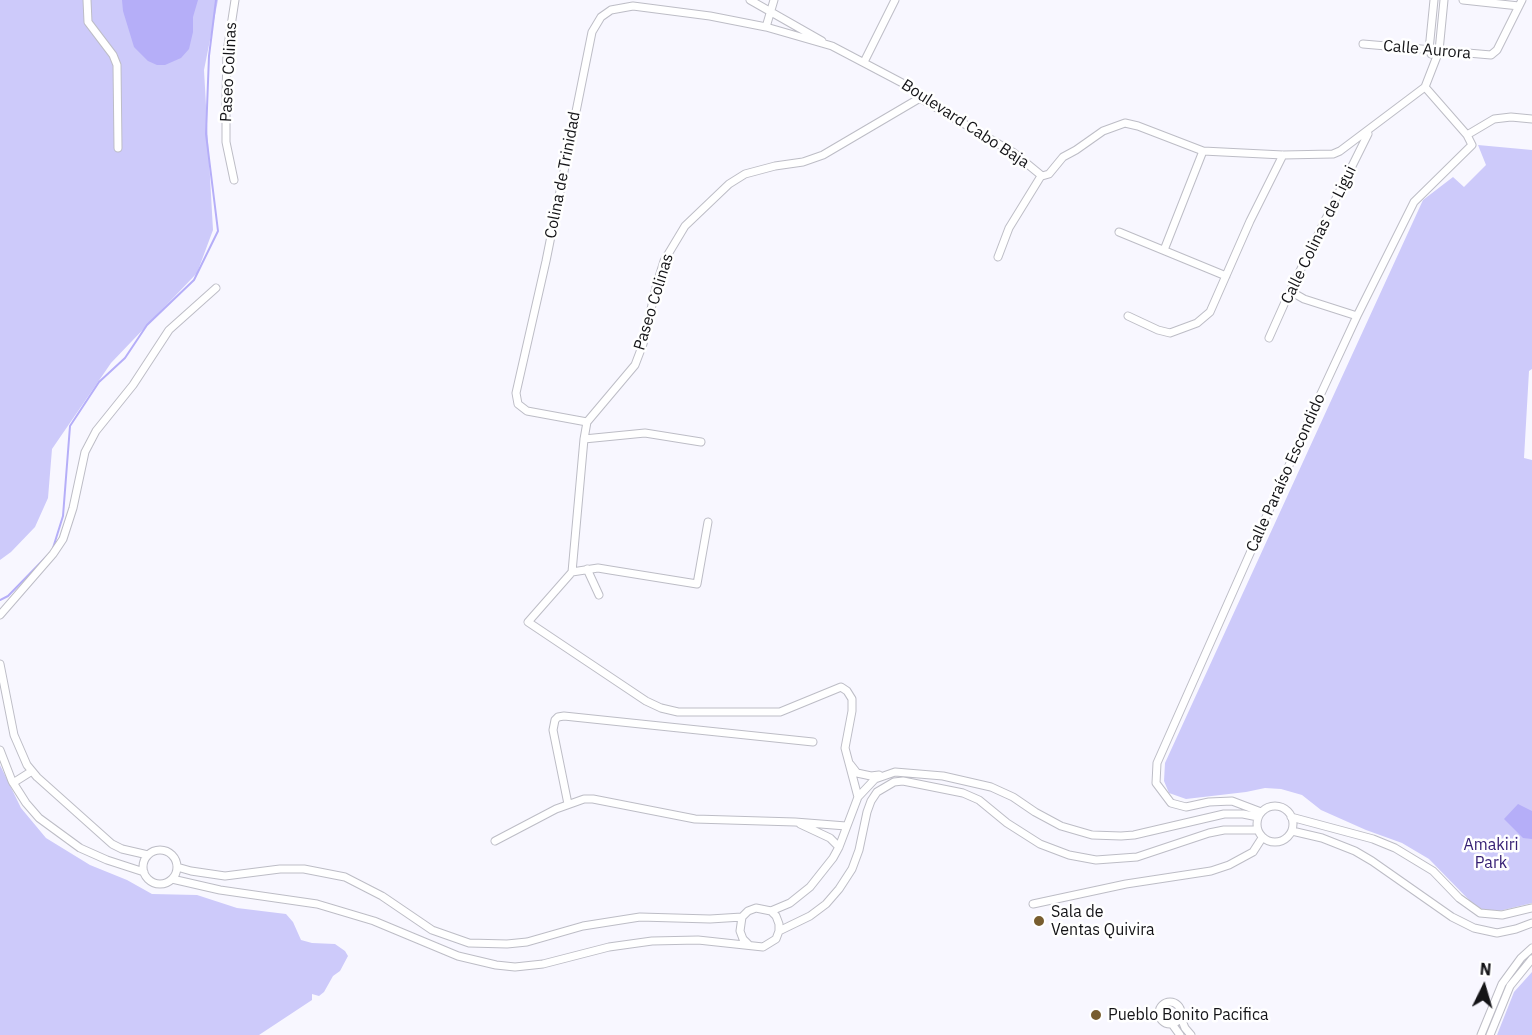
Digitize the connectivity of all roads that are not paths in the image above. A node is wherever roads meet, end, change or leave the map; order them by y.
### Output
1 (87, 0) edge
2 (235, 0) edge
3 (750, 0) edge
4 (774, 0) edge
5 (895, 0) edge
6 (1434, 0) edge
7 (1444, 0) edge
8 (1463, 0) edge
9 (1520, 3) edge
10 (669, 10) joint
11 (770, 11) junction
12 (766, 27) junction
13 (1363, 44) dead end
14 (832, 46) junction
15 (1429, 50) junction
16 (1439, 51) junction
17 (864, 62) junction
18 (1434, 62) junction
19 (1425, 87) junction
20 (920, 98) junction
21 (1532, 119) edge
22 (1369, 131) junction
23 (1467, 135) junction
24 (118, 148) dead end
25 (1203, 152) junction
26 (1283, 155) junction
27 (1041, 176) junction
28 (234, 180) dead end
29 (1119, 232) dead end
30 (1164, 250) junction
31 (998, 257) dead end
32 (1226, 276) junction
33 (216, 288) dead end
34 (1290, 291) junction
35 (1128, 316) dead end
36 (1357, 316) junction
37 (1269, 338) dead end
38 (587, 422) junction
39 (584, 439) junction
40 (701, 442) dead end
41 (708, 522) dead end
42 (587, 569) junction
43 (572, 572) junction
44 (599, 595) dead end
45 (0, 615) edge
46 (0, 664) edge
47 (813, 742) dead end
48 (0, 750) edge
49 (847, 759) junction
50 (32, 771) junction
51 (886, 774) junction
52 (13, 783) junction
53 (858, 796) junction
54 (568, 804) junction
55 (1259, 814) junction
56 (1291, 817) junction
57 (795, 822) junction
58 (846, 826) junction
59 (1257, 830) junction
60 (1292, 831) junction
61 (1262, 838) junction
62 (495, 841) dead end
63 (839, 847) junction
64 (148, 855) junction
65 (177, 867) junction
66 (144, 872) junction
67 (172, 879) junction
68 (1033, 904) dead end
69 (1532, 908) edge
70 (771, 911) junction
71 (742, 917) junction
72 (1532, 922) edge
73 (779, 932) junction
74 (748, 944) junction
75 (1532, 948) edge
76 (1532, 958) edge
77 (1181, 1018) junction
78 (1172, 1024) junction
79 (1180, 1035) edge
80 (1191, 1035) edge
81 (1481, 1035) edge
82 (1490, 1035) edge

1 - 24 street
2 - 28 street, Paseo Colinas
3 - 11 street, Boulevard Cabo Baja
4 - 11 street
5 - 17 street
6 - 15 street
7 - 16 street
8 - 9 street
9 - 16 street, Calle Aurora
10 - 12 street, Boulevard Cabo Baja
10 - 38 street, Colina de Trinidad
11 - 12 street
11 - 14 street, Boulevard Cabo Baja
12 - 14 street, Boulevard Cabo Baja
13 - 15 street, Calle Aurora
14 - 17 street, Boulevard Cabo Baja
15 - 16 street, Calle Aurora
15 - 18 street
16 - 18 street
17 - 20 street, Boulevard Cabo Baja
18 - 19 street
19 - 22 street, Boulevard Cabo Baja
19 - 23 street
20 - 27 street, Boulevard Cabo Baja
20 - 38 street, Paseo Colinas
21 - 23 street
22 - 26 street, Boulevard Cabo Baja
22 - 34 street, Calle Colinas de Ligui
23 - 36 street, Calle Paraíso Escondido
25 - 26 street, Boulevard Cabo Baja
25 - 27 street, Boulevard Cabo Baja
25 - 30 street
26 - 32 street
27 - 31 street
29 - 30 street
30 - 32 street
32 - 35 street
33 - 45 street
34 - 36 street
34 - 37 street, Calle Colinas de Ligui
36 - 55 street, Calle Paraíso Escondido
38 - 39 street
39 - 40 street
39 - 43 street
41 - 42 street
42 - 43 street
42 - 44 street
43 - 49 street
46 - 50 street
47 - 54 street
48 - 52 street
49 - 51 street
49 - 53 street
50 - 52 street
50 - 64 street
51 - 53 street
51 - 55 street
52 - 66 street
53 - 58 street
54 - 57 street
54 - 62 street
55 - 56 street
55 - 59 street
56 - 60 street
56 - 69 street
57 - 58 street
57 - 63 street
58 - 63 street
59 - 61 street
59 - 73 street
60 - 61 street
60 - 72 street
61 - 68 street
63 - 70 street
64 - 65 street
64 - 66 street
65 - 67 street
65 - 71 street
66 - 67 street
67 - 74 street
70 - 71 street
70 - 73 street
71 - 74 street
73 - 74 street
75 - 81 street
76 - 82 street
77 - 78 street
77 - 78 street
77 - 80 street
78 - 79 street

